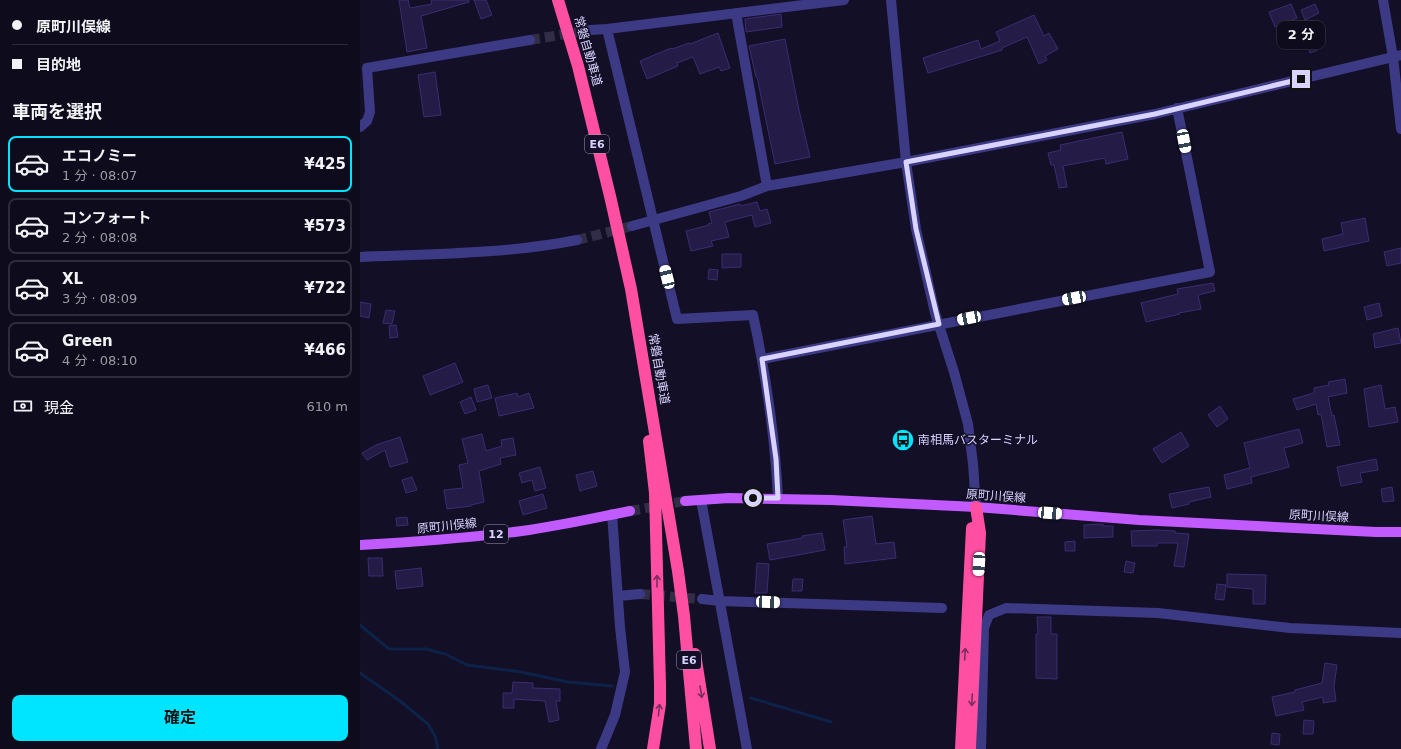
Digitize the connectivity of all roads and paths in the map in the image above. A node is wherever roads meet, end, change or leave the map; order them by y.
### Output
1 (558, 0) edge
2 (844, 0) edge
3 (891, 0) edge
4 (1383, 0) edge
5 (736, 13) junction
6 (607, 29) junction
7 (590, 30) tunnel mouth
8 (530, 40) tunnel mouth
9 (1397, 56) edge
10 (1177, 108) junction
11 (360, 127) edge
12 (1401, 129) edge
13 (906, 162) junction
14 (768, 186) junction
15 (653, 220) junction
16 (632, 226) tunnel mouth
17 (577, 240) tunnel mouth
18 (360, 256) edge
19 (631, 289) junction
20 (939, 324) junction
21 (762, 359) junction
22 (778, 498) junction
23 (701, 500) junction
24 (685, 501) tunnel mouth
25 (976, 507) junction
26 (630, 511) tunnel mouth
27 (612, 514) junction
28 (1401, 532) edge
29 (360, 545) edge
30 (678, 571) junction
31 (640, 594) tunnel mouth
32 (618, 596) junction
33 (702, 599) tunnel mouth
34 (720, 601) junction
35 (942, 608) dead end
36 (1401, 633) edge
37 (601, 749) edge
38 (654, 749) edge
39 (696, 749) edge
40 (710, 749) edge
41 (747, 749) edge
42 (961, 749) edge
43 (970, 749) edge
44 (981, 749) edge

1 - 19 highway, 常磐自動車道 / E6
2 - 5 street
3 - 13 street
4 - 9 street
5 - 6 street
5 - 14 street
6 - 7 street
6 - 15 street
8 - 11 street
9 - 10 street
9 - 12 street
10 - 13 street
10 - 20 street
13 - 14 street
13 - 20 street
14 - 15 street
15 - 16 street
15 - 21 street
17 - 18 street
19 - 30 highway, 常磐自動車道 / E6
38 -> 19 highway
20 - 21 street
20 - 25 street
21 - 22 street
22 - 23 main road, 原町川俣線
22 - 25 main road, 原町川俣線
23 - 24 main road, 原町川俣線
23 - 34 street
25 - 28 main road, 原町川俣線
42 -> 25 highway
25 -> 43 highway
26 - 27 main road, 原町川俣線 / 12
27 - 29 main road, 原町川俣線 / 12
27 - 32 street
30 - 39 highway, 常磐自動車道 / E6
30 -> 40 highway
31 - 32 street
32 - 37 street
33 - 34 street
34 - 35 street
34 - 41 street
36 - 44 street

